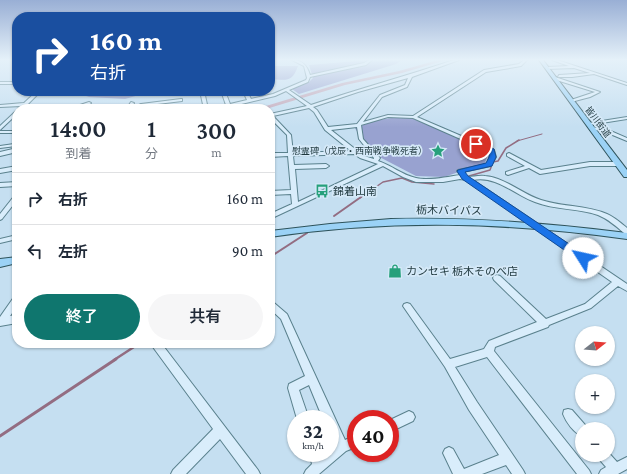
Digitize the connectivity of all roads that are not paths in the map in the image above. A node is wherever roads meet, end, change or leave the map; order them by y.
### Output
1 (305, 82) edge
2 (388, 82) edge
3 (408, 82) edge
4 (467, 82) edge
5 (557, 82) edge
6 (568, 82) edge
7 (0, 83) edge
8 (12, 83) edge
9 (287, 91) junction
10 (275, 95) edge
11 (33, 96) edge
12 (248, 96) edge
13 (272, 96) edge
14 (269, 97) junction
15 (250, 101) junction
16 (572, 101) junction
17 (89, 103) dead end
18 (25, 104) edge
19 (86, 104) edge
20 (147, 104) edge
21 (182, 104) edge
22 (237, 104) edge
23 (242, 104) edge
24 (0, 106) edge
25 (308, 106) junction
26 (12, 107) edge
27 (275, 114) edge
28 (12, 117) edge
29 (414, 117) junction
30 (626, 119) edge
31 (275, 120) edge
32 (359, 125) junction
33 (591, 126) junction
34 (327, 129) junction
35 (0, 130) edge
36 (12, 131) edge
37 (627, 140) edge
38 (12, 145) edge
39 (0, 147) edge
40 (12, 151) edge
41 (354, 152) junction
42 (0, 154) edge
43 (291, 154) junction
44 (509, 155) dead end
45 (275, 156) edge
46 (375, 162) junction
47 (383, 164) junction
48 (619, 164) junction
49 (326, 166) dead end
50 (530, 166) junction
51 (292, 167) junction
52 (12, 169) edge
53 (0, 171) edge
54 (508, 173) dead end
55 (627, 175) edge
56 (466, 178) junction
57 (12, 184) edge
58 (0, 185) edge
59 (294, 192) junction
60 (275, 193) edge
61 (12, 202) edge
62 (295, 205) junction
63 (275, 215) edge
64 (0, 218) edge
65 (534, 224) junction
66 (275, 228) edge
67 (627, 232) edge
68 (275, 233) edge
69 (12, 238) edge
70 (0, 240) edge
71 (12, 261) edge
72 (0, 263) edge
73 (12, 267) edge
74 (0, 268) edge
75 (497, 278) dead end
76 (618, 282) junction
77 (627, 288) edge
78 (12, 306) edge
79 (408, 306) dead end
80 (275, 309) edge
81 (12, 320) edge
82 (1, 322) edge
83 (545, 324) junction
84 (159, 348) edge
85 (489, 352) junction
86 (448, 364) junction
87 (311, 378) junction
88 (300, 410) edge
89 (325, 410) edge
90 (568, 414) dead end
91 (410, 417) dead end
92 (399, 422) edge
93 (575, 422) edge
94 (221, 430) junction
95 (339, 440) edge
96 (347, 445) edge
97 (342, 447) junction
98 (449, 453) dead end
99 (507, 458) junction
100 (606, 462) edge
101 (627, 463) edge
102 (315, 470) edge
103 (610, 472) edge
104 (177, 474) edge
105 (254, 474) edge
106 (460, 474) edge
107 (467, 474) edge
108 (519, 474) edge
109 (585, 474) edge

1 - 9 street
2 - 25 street
3 - 32 street
4 - 29 street
5 - 16 main road, 皆川街道
6 - 16 street
7 - 8 street
9 - 10 street
9 - 25 street
11 - 18 street
12 - 15 street
13 - 14 street
14 - 15 street
14 - 23 street
15 - 22 street
16 - 33 main road, 皆川街道
17 - 19 street
20 - 21 street
24 - 26 street
25 - 27 street
25 - 34 street
28 - 35 street
29 - 32 street
29 - 56 street
30 - 33 street
31 - 43 street
32 - 34 street
32 - 46 street
33 - 37 street
33 - 48 main road, 皆川街道
34 - 41 street
35 - 36 street
38 - 39 street
40 - 42 street
41 - 43 street
41 - 46 street
43 - 45 street
43 - 51 street
44 - 50 street
46 - 47 street
47 - 56 street
47 - 62 street
48 - 50 street
48 - 55 main road, 皆川街道
49 - 51 street
50 - 54 street
51 - 59 street
52 - 53 street
56 - 65 street
56 - 67 street
57 - 58 street
59 - 60 street
59 - 62 street
61 - 64 street
62 - 63 street
65 - 66 main road, 栃木バイパス
65 - 67 main road, 栃木バイパス
65 - 68 main road, 栃木バイパス
65 - 76 street
69 - 70 street
71 - 72 main road
73 - 74 main road
75 - 83 street
76 - 77 street
76 - 83 street
78 - 82 street
79 - 86 street
80 - 87 street
81 - 82 street
83 - 85 street
84 - 94 street
85 - 86 street
85 - 109 street
86 - 99 street
87 - 88 street
87 - 89 street
90 - 93 street
91 - 92 street
94 - 104 street
94 - 105 street
95 - 97 street
96 - 97 street
97 - 102 street
98 - 106 street
99 - 107 street
99 - 108 street
100 - 103 street
101 - 103 street

